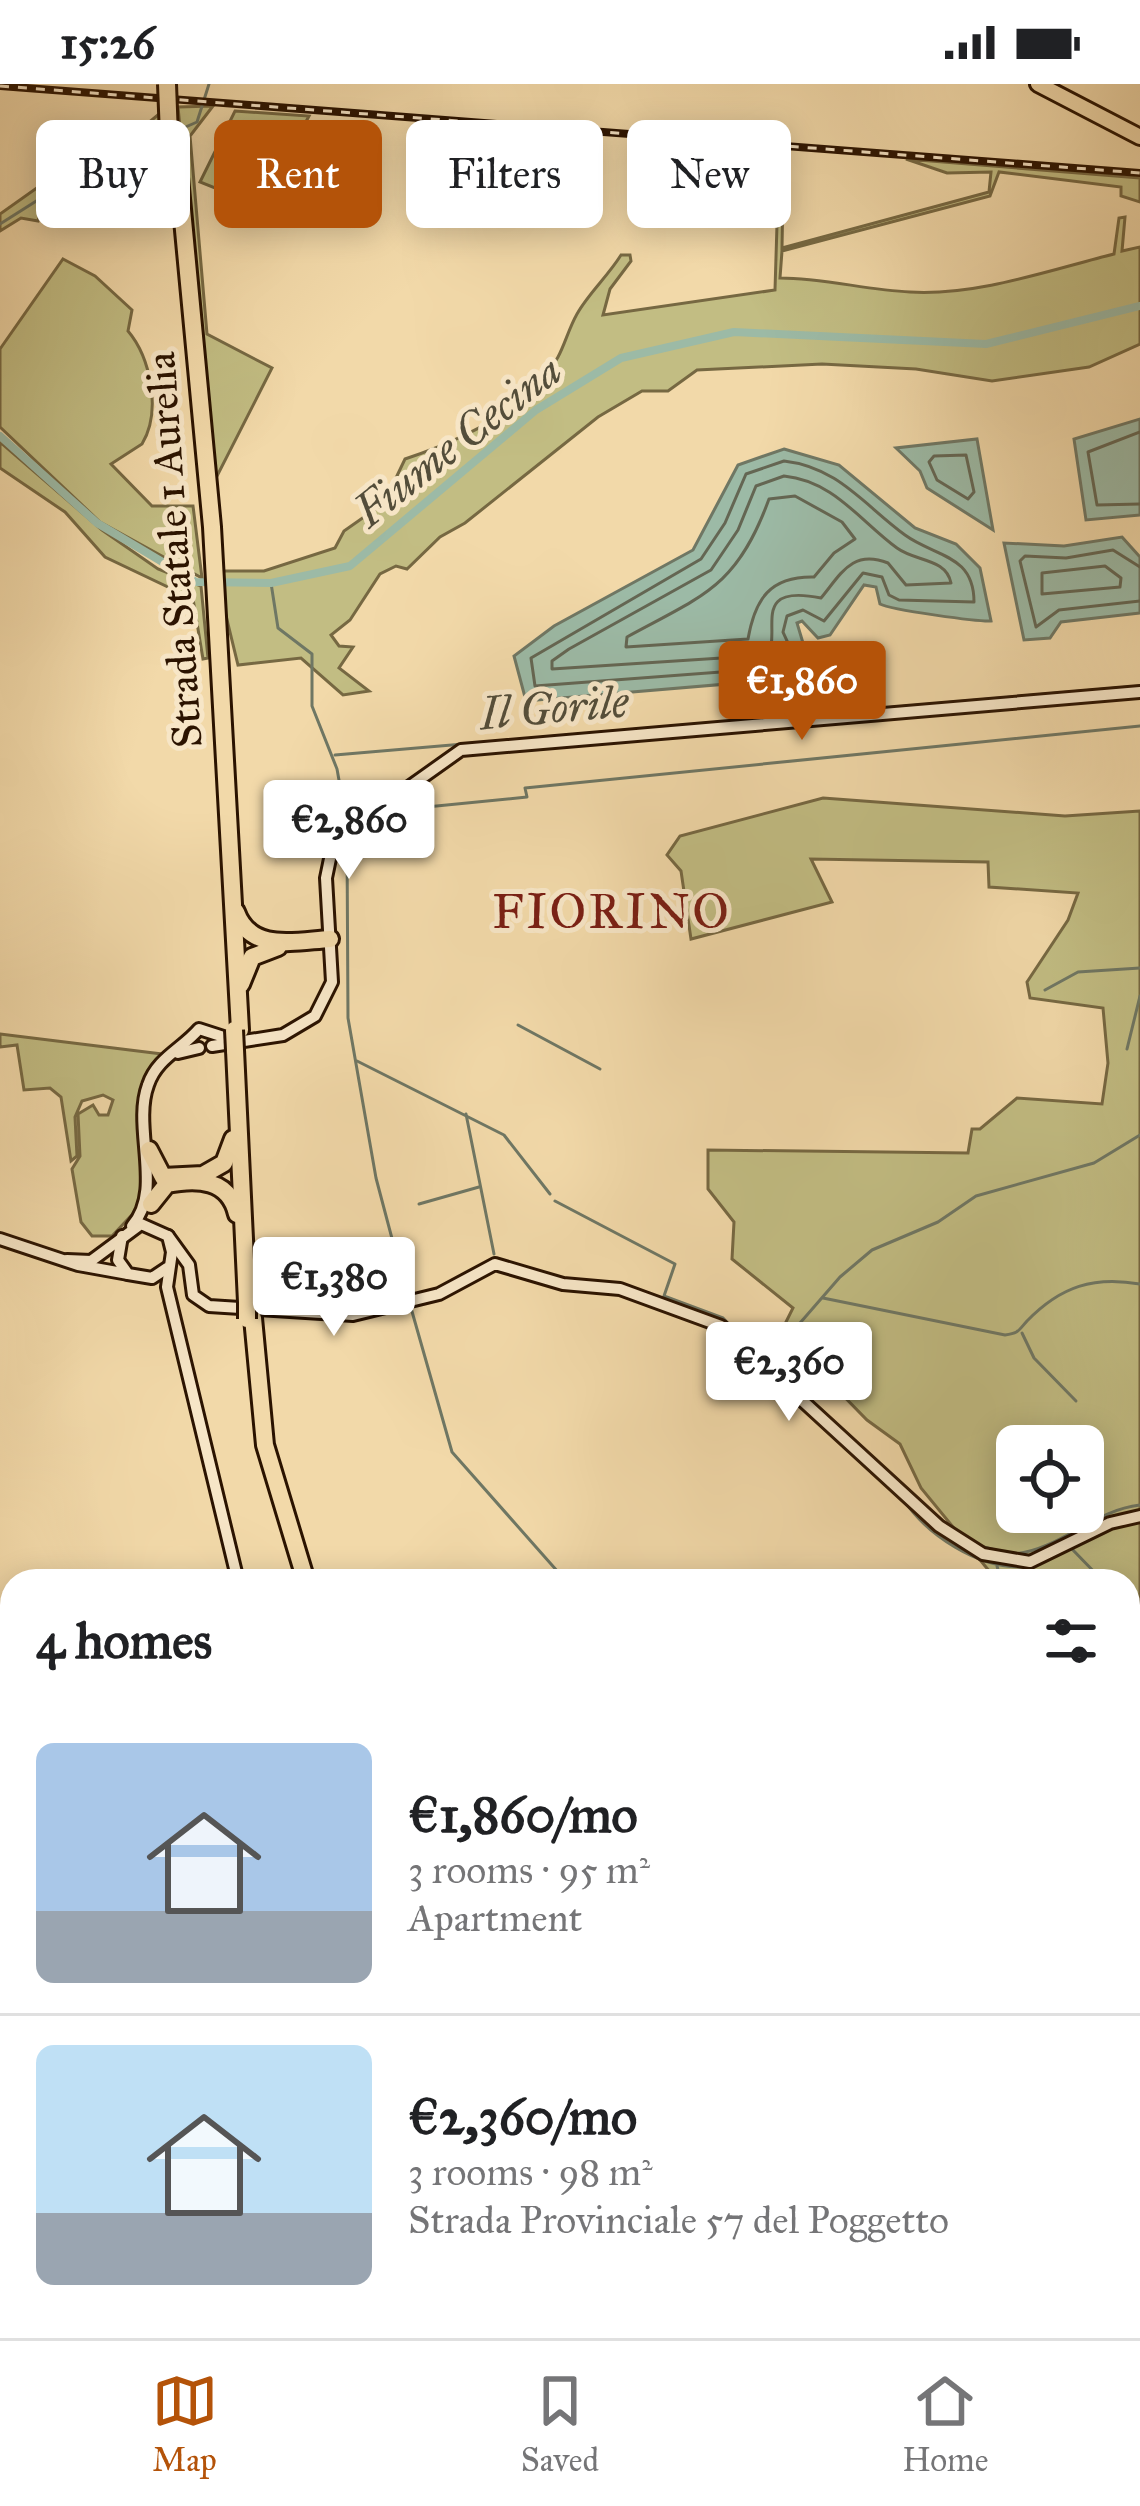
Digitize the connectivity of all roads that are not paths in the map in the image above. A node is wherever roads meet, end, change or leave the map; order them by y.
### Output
1 (170, 84) edge
2 (1038, 84) edge
3 (1140, 137) edge
4 (214, 617) junction
5 (1140, 692) edge
6 (230, 889) junction
7 (325, 941) junction
8 (237, 997) junction
9 (237, 1040) junction
10 (204, 1041) junction
11 (237, 1134) junction
12 (149, 1150) junction
13 (152, 1204) junction
14 (127, 1230) junction
15 (164, 1233) junction
16 (243, 1237) junction
17 (0, 1239) edge
18 (67, 1260) junction
19 (187, 1261) junction
20 (169, 1263) junction
21 (128, 1274) junction
22 (143, 1280) junction
23 (172, 1310) junction
24 (250, 1310) junction
25 (1140, 1516) edge
26 (235, 1569) edge
27 (299, 1569) edge

1 - 4 highway, Strada Statale 1 Aurelia, bridge
2 - 3 main road
4 - 6 highway, Strada Statale 1 Aurelia
4 - 9 highway, Strada Statale 1 Aurelia
5 - 7 main road
6 - 7 highway
6 - 8 highway, Strada Statale 1 Aurelia
7 - 8 highway
7 - 9 main road
8 - 9 highway, Strada Statale 1 Aurelia
9 - 10 main road
9 - 11 highway, Strada Statale 1 Aurelia
9 - 24 highway, Strada Statale 1 Aurelia
10 - 12 main road
10 - 14 main road
11 - 12 highway
11 - 16 highway, Strada Statale 1 Aurelia
12 - 13 main road
13 - 15 main road
13 - 16 highway
14 - 15 main road
14 - 18 main road
14 - 21 main road
15 - 19 main road
15 - 20 main road
16 - 24 highway, Strada Statale 1 Aurelia
17 - 18 main road
18 - 21 main road
19 - 20 main road
19 - 25 main road
20 - 22 main road
20 - 23 main road
21 - 22 main road
22 - 23 main road
23 - 26 main road
24 - 27 highway, Strada Statale 1 Aurelia

